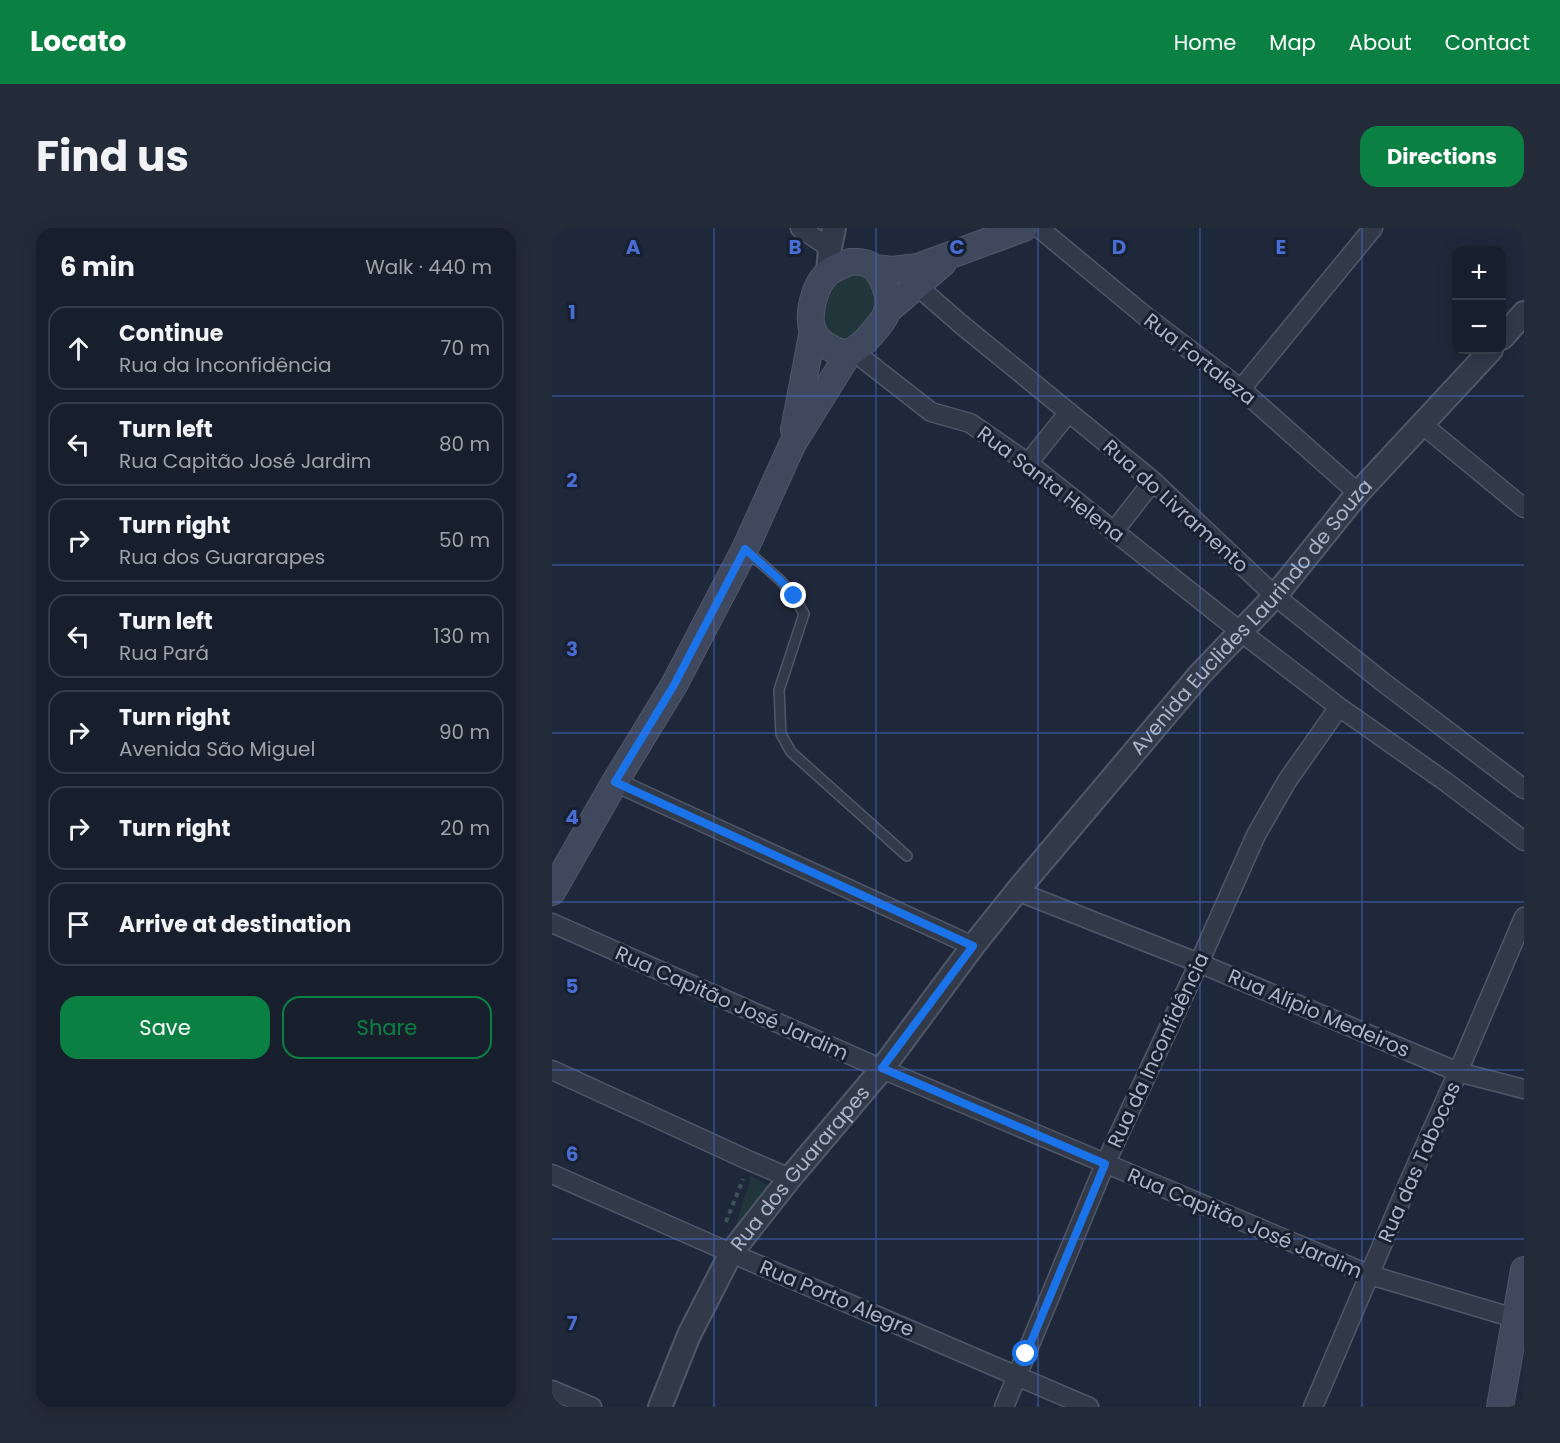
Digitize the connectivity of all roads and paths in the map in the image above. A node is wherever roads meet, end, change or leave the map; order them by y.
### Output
1 (800, 228) edge
2 (842, 228) edge
3 (1024, 228) edge
4 (1039, 228) edge
5 (1373, 228) edge
6 (832, 238) edge
7 (955, 253) junction
8 (865, 265) junction
9 (828, 273) junction
10 (917, 286) junction
11 (887, 312) junction
12 (1524, 313) edge
13 (813, 330) junction
14 (1506, 333) edge
15 (851, 352) junction
16 (1487, 354) edge
17 (1241, 388) junction
18 (1069, 412) junction
19 (1423, 425) junction
20 (792, 446) junction
21 (1028, 463) junction
22 (1153, 481) junction
23 (1359, 493) junction
24 (1524, 508) edge
25 (1114, 531) junction
26 (745, 549) junction
27 (1275, 596) junction
28 (1241, 632) junction
29 (1339, 707) junction
30 (615, 782) junction
31 (1524, 789) edge
32 (1524, 841) edge
33 (907, 855) dead end
34 (1017, 891) junction
35 (552, 892) edge
36 (1524, 917) edge
37 (552, 923) edge
38 (973, 946) junction
39 (1199, 963) junction
40 (882, 1068) junction
41 (552, 1070) edge
42 (1458, 1072) junction
43 (1524, 1089) edge
44 (750, 1161) junction
45 (1105, 1164) junction
46 (552, 1174) edge
47 (790, 1178) junction
48 (724, 1250) junction
49 (1524, 1270) edge
50 (1370, 1275) junction
51 (1520, 1320) edge
52 (1017, 1376) junction
53 (552, 1390) edge
54 (592, 1407) edge
55 (660, 1407) edge
56 (1004, 1407) edge
57 (1089, 1407) edge
58 (1313, 1407) edge
59 (1500, 1407) edge

1 - 6 street
2 - 8 street
3 - 7 main road
4 - 17 street, Rua Fortaleza
5 - 17 street
6 - 9 street
7 - 8 main road
7 - 10 main road
8 - 9 main road
8 - 11 main road
9 - 13 main road
10 - 11 main road
10 - 18 street, Rua do Livramento
11 - 15 main road
12 - 14 street
13 - 15 main road
13 - 20 main road
15 - 20 main road
15 - 21 street, Rua Santa Helena
16 - 19 street, Avenida Euclides Laurindo de Souza
17 - 23 street, Rua Fortaleza
18 - 21 street
18 - 22 street, Rua do Livramento
19 - 23 street, Avenida Euclides Laurindo de Souza
19 - 24 street
20 - 26 main road
21 - 25 street, Rua Santa Helena
22 - 25 street
22 - 27 street, Rua do Livramento
23 - 27 street, Avenida Euclides Laurindo de Souza
25 - 28 street, Rua Santa Helena
26 - 30 main road
26 - 33 lane
27 - 28 street, Avenida Euclides Laurindo de Souza
27 - 31 street, Rua do Livramento
28 - 29 street, Rua Santa Helena
28 - 34 street, Avenida Euclides Laurindo de Souza
29 - 32 street, Rua Santa Helena
29 - 39 street, Rua da Inconfidência
30 - 35 main road
30 - 38 street
34 - 38 street, Rua dos Guararapes
34 - 39 street, Rua Alípio Medeiros
36 - 42 street, Rua das Tabocas
37 - 40 street, Rua Capitão José Jardim
38 - 40 street, Rua dos Guararapes
39 - 42 street, Rua Alípio Medeiros
39 - 45 street, Rua da Inconfidência
40 - 45 street, Rua Capitão José Jardim
40 - 47 street, Rua dos Guararapes
41 - 44 street
42 - 43 street, Rua Alípio Medeiros
42 - 50 street, Rua das Tabocas
44 - 47 street
44 - 48 path
45 - 50 street, Rua Capitão José Jardim
45 - 52 street, Rua da Inconfidência
46 - 48 street, Rua Porto Alegre
47 - 48 street, Rua dos Guararapes
48 - 52 street, Rua Porto Alegre
48 - 55 street, Rua dos Guararapes
49 - 51 main road
50 - 51 street, Rua Capitão José Jardim
50 - 58 street, Rua das Tabocas
51 - 59 main road
52 - 56 street, Rua da Inconfidência
52 - 57 street, Rua Porto Alegre
53 - 54 street

